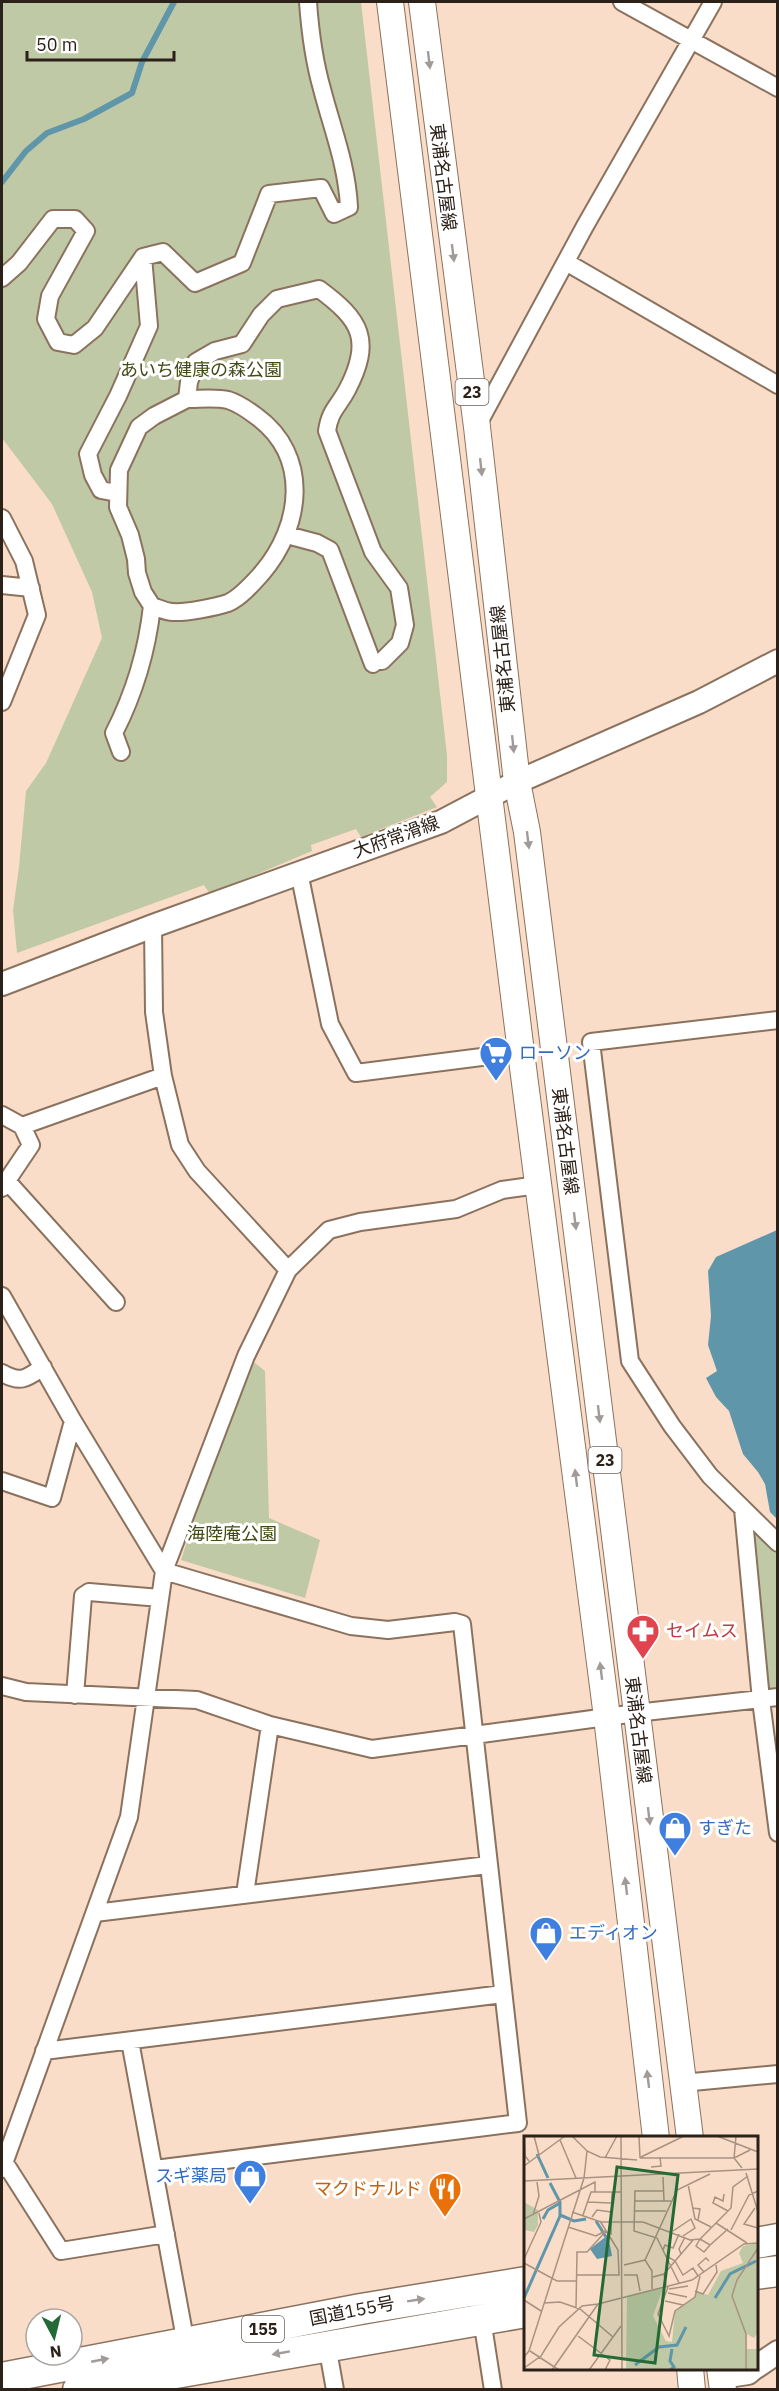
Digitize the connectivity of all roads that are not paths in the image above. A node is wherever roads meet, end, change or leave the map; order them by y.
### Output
1 (308, 2) edge
2 (390, 2) edge
3 (422, 2) edge
4 (622, 2) edge
5 (713, 2) edge
6 (691, 40) junction
7 (777, 88) edge
8 (143, 257) junction
9 (566, 262) junction
10 (2, 278) edge
11 (777, 385) edge
12 (187, 399) junction
13 (477, 427) junction
14 (117, 494) junction
15 (2, 518) edge
16 (287, 535) junction
17 (2, 585) edge
18 (31, 588) junction
19 (152, 606) junction
20 (777, 661) edge
21 (2, 699) edge
22 (121, 752) dead end
23 (517, 782) junction
24 (490, 797) junction
25 (299, 872) junction
26 (153, 926) junction
27 (2, 984) edge
28 (777, 1020) edge
29 (521, 1052) junction
30 (163, 1076) junction
31 (2, 1115) edge
32 (22, 1126) junction
33 (4, 1184) edge
34 (538, 1185) junction
35 (288, 1270) junction
36 (2, 1296) edge
37 (117, 1302) dead end
38 (43, 1367) junction
39 (2, 1373) edge
40 (72, 1421) junction
41 (2, 1482) edge
42 (743, 1509) junction
43 (777, 1544) edge
44 (164, 1571) junction
45 (160, 1598) junction
46 (2, 1686) edge
47 (75, 1695) junction
48 (145, 1699) junction
49 (769, 1699) edge
50 (636, 1713) junction
51 (607, 1717) junction
52 (270, 1725) junction
53 (474, 1734) junction
54 (777, 1825) edge
55 (488, 1865) junction
56 (245, 1893) junction
57 (95, 1913) junction
58 (503, 1994) junction
59 (130, 2042) junction
60 (44, 2051) junction
61 (777, 2074) edge
62 (682, 2083) junction
63 (656, 2136) edge
64 (690, 2136) edge
65 (3, 2166) edge
66 (155, 2169) junction
67 (166, 2234) junction
68 (777, 2239) edge
69 (758, 2243) edge
70 (777, 2271) edge
71 (758, 2274) edge
72 (524, 2282) edge
73 (524, 2312) edge
74 (482, 2319) junction
75 (186, 2344) junction
76 (327, 2345) junction
77 (777, 2352) edge
78 (758, 2366) edge
79 (690, 2370) edge
80 (752, 2370) edge
81 (2, 2378) edge
82 (722, 2378) edge
83 (78, 2390) edge
84 (335, 2390) edge
85 (493, 2390) edge
86 (692, 2390) edge

1 - 8 street
2 - 24 main road, 東浦名古屋線 / 23
3 -> 13 main road, 東浦名古屋線 / 23
4 - 6 street
5 - 6 street
6 - 7 street
6 - 9 street
8 - 10 street
8 - 14 street
9 - 11 street
9 - 13 street
12 - 14 street
12 - 16 street
12 - 16 street
13 -> 23 main road, 東浦名古屋線 / 23
14 - 19 street
15 - 18 street
16 - 19 street
17 - 18 street
18 - 21 street
19 - 22 street
20 - 23 main road, 大府常滑線
23 - 24 main road, 大府常滑線
23 -> 50 main road, 東浦名古屋線 / 23
24 - 25 main road, 大府常滑線
24 - 29 main road, 東浦名古屋線 / 23
25 - 26 main road, 大府常滑線
25 - 29 street
26 - 27 main road, 大府常滑線
26 - 30 street
28 - 42 street
29 - 34 main road, 東浦名古屋線 / 23
30 - 32 street
30 - 35 street
31 - 32 street
32 - 33 street
33 - 37 street
34 - 35 street
51 -> 34 main road, 東浦名古屋線 / 23
35 - 44 street
36 - 38 street
38 - 39 street
38 - 40 street
40 - 41 street
40 - 44 street
42 - 43 street
42 - 49 street
44 - 45 street
44 - 53 street
45 - 47 street
45 - 48 street
46 - 47 street
47 - 48 street
48 - 52 street
48 - 57 street
49 - 50 street
49 - 54 street
50 - 51 street
50 -> 62 main road, 東浦名古屋線 / 23
51 - 53 street
63 -> 51 main road, 東浦名古屋線 / 23
52 - 53 street
52 - 56 street
53 - 55 street
55 - 56 street
55 - 58 street
56 - 57 street
57 - 60 street
58 - 59 street
58 - 66 street
59 - 60 street
59 - 66 street
60 - 65 street
61 - 62 street
62 - 64 main road, 東浦名古屋線 / 23
65 - 67 street
66 - 67 street
67 - 75 street
68 - 69 highway
70 - 71 highway
75 -> 72 highway, 国道155号 / 155
73 - 74 highway, 国道155号 / 155
74 - 76 highway, 国道155号 / 155
74 - 85 street
81 -> 75 highway, 国道155号 / 155
76 -> 83 highway, 国道155号 / 155
76 - 84 street
77 - 78 main road
79 - 86 main road
80 - 82 main road

